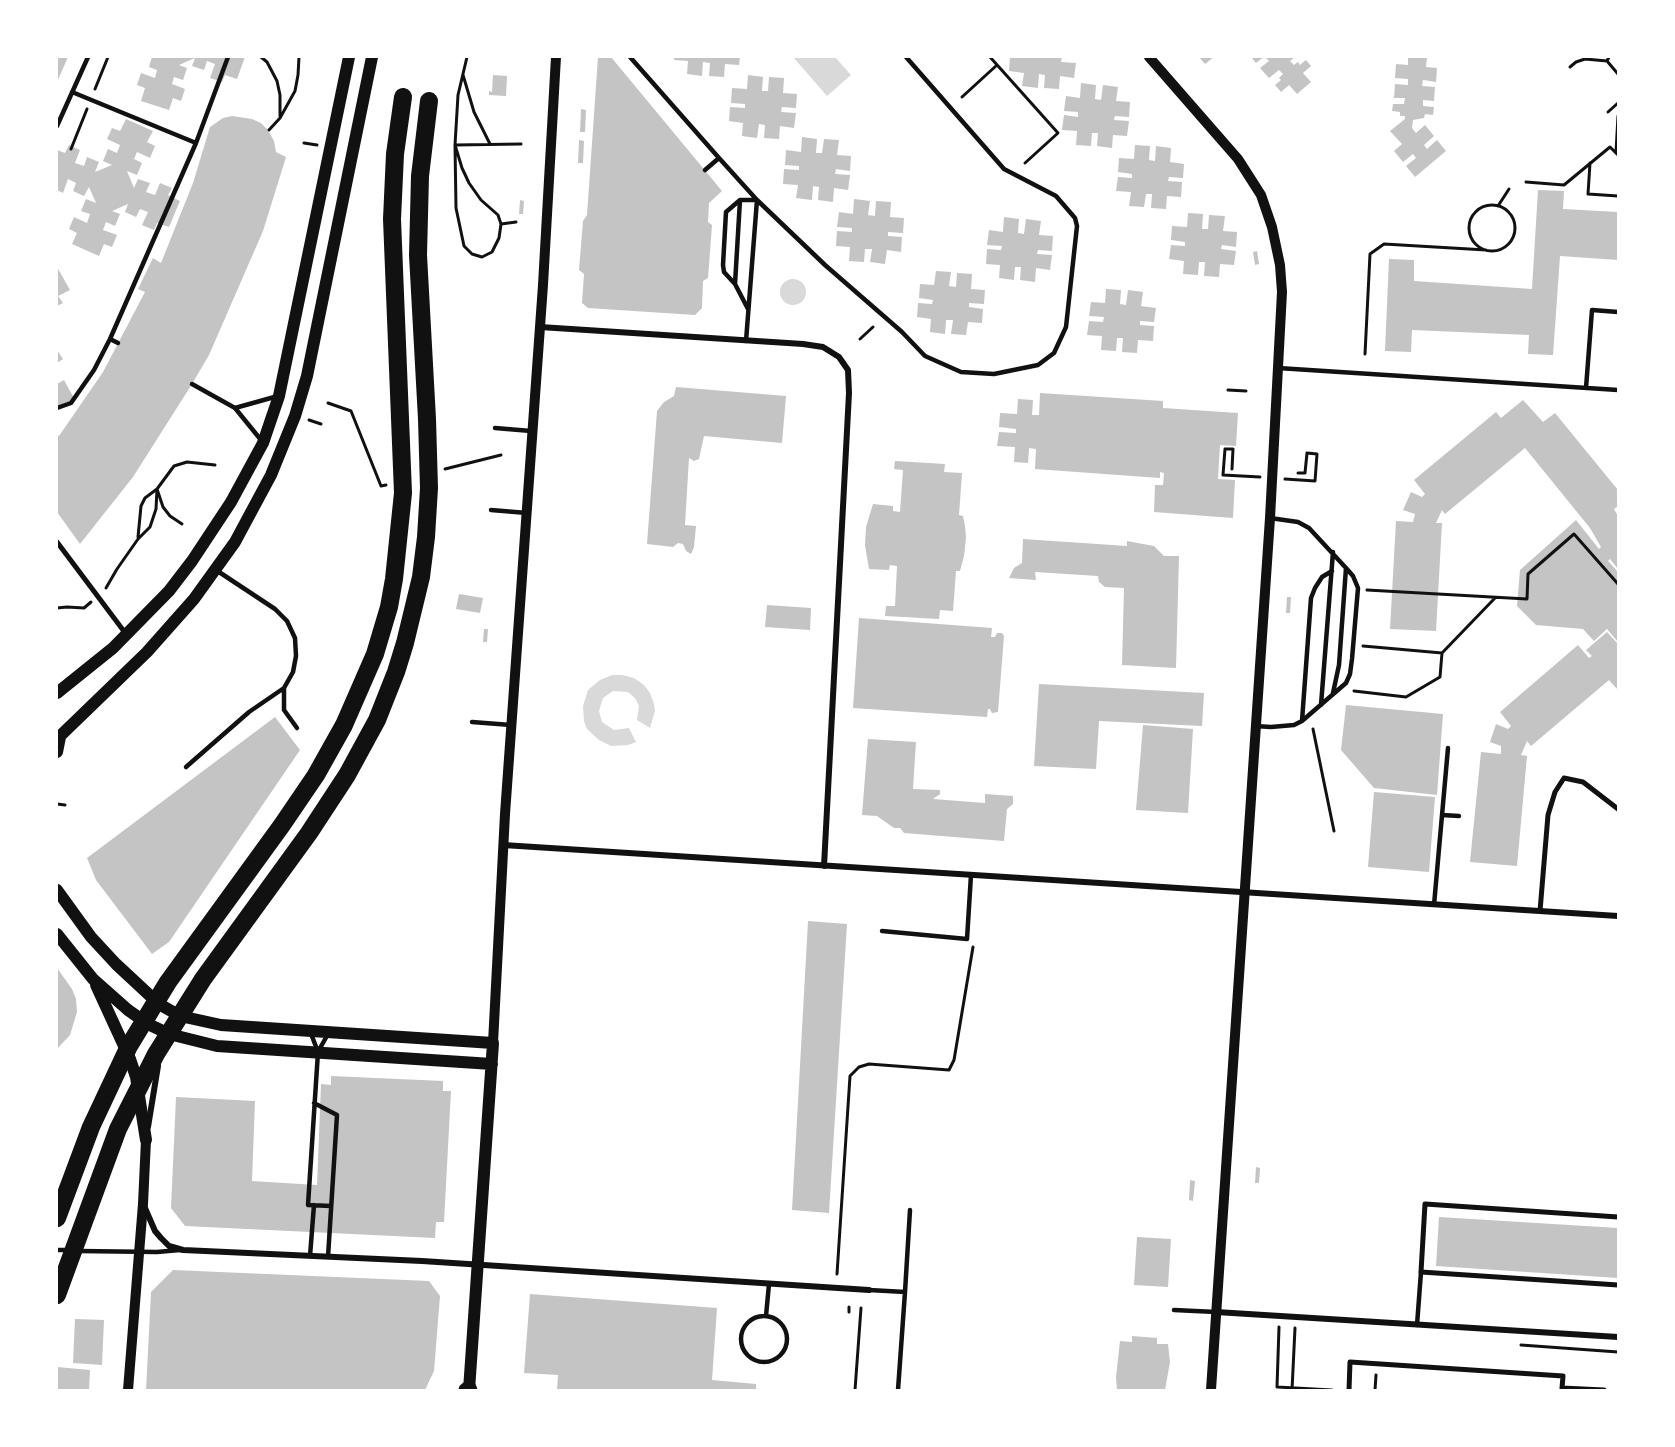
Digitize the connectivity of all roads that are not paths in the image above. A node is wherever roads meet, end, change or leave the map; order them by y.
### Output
1 (88, 57) edge
2 (228, 57) edge
3 (349, 57) edge
4 (372, 57) edge
5 (556, 57) edge
6 (630, 57) edge
7 (906, 57) edge
8 (1149, 57) edge
9 (72, 92) junction
10 (403, 97) dead end
11 (429, 101) dead end
12 (57, 126) edge
13 (196, 143) junction
14 (719, 158) junction
15 (705, 170) dead end
16 (740, 200) junction
17 (757, 200) junction
18 (735, 284) junction
19 (748, 309) junction
20 (1618, 312) edge
21 (540, 327) junction
22 (110, 339) junction
23 (746, 341) junction
24 (118, 344) dead end
25 (1278, 368) junction
26 (192, 384) dead end
27 (1586, 388) junction
28 (1618, 390) edge
29 (279, 396) junction
30 (57, 408) edge
31 (235, 408) junction
32 (495, 428) dead end
33 (533, 432) junction
34 (263, 443) junction
35 (491, 510) dead end
36 (527, 513) junction
37 (1270, 518) junction
38 (57, 542) edge
39 (1334, 552) junction
40 (1346, 568) junction
41 (216, 570) junction
42 (1332, 571) junction
43 (127, 635) junction
44 (284, 687) junction
45 (57, 693) edge
46 (1333, 694) junction
47 (1321, 705) junction
48 (1302, 721) junction
49 (472, 722) dead end
50 (512, 725) junction
51 (1255, 726) junction
52 (297, 728) dead end
53 (59, 738) edge
54 (1448, 748) dead end
55 (57, 752) edge
56 (186, 767) dead end
57 (1618, 809) edge
58 (1442, 815) junction
59 (1459, 816) dead end
60 (504, 845) junction
61 (824, 866) junction
62 (971, 875) junction
63 (57, 890) edge
64 (1245, 892) junction
65 (1434, 904) junction
66 (1540, 911) junction
67 (1618, 916) edge
68 (882, 931) dead end
69 (57, 934) edge
70 (93, 979) junction
71 (180, 1016) junction
72 (309, 1031) junction
73 (330, 1032) junction
74 (168, 1034) junction
75 (493, 1043) junction
76 (318, 1053) junction
77 (492, 1064) junction
78 (314, 1103) junction
79 (146, 1140) junction
80 (143, 1204) junction
81 (314, 1205) junction
82 (331, 1206) junction
83 (910, 1210) dead end
84 (1618, 1217) edge
85 (57, 1218) edge
86 (57, 1250) edge
87 (183, 1250) junction
88 (139, 1252) junction
89 (310, 1256) junction
90 (328, 1257) junction
91 (477, 1265) junction
92 (1421, 1272) junction
93 (769, 1284) junction
94 (1618, 1285) edge
95 (868, 1290) joint
96 (905, 1292) junction
97 (57, 1295) edge
98 (1174, 1310) dead end
99 (1216, 1312) junction
100 (766, 1316) junction
101 (1417, 1324) junction
102 (1618, 1337) edge
103 (128, 1390) edge
104 (469, 1390) edge
105 (898, 1390) edge
106 (1211, 1390) edge
107 (1349, 1390) edge
108 (1599, 1390) edge
109 (1604, 1390) edge

1 - 9 lane
2 - 13 lane
3 - 29 main road
4 - 41 main road
5 - 21 street
6 - 14 lane
7 - 17 lane
8 - 25 street
9 - 12 lane
9 - 13 lane
10 - 85 highway
11 - 97 highway
13 - 22 lane
14 - 15 lane
14 - 17 lane
16 - 17 lane
16 - 18 lane
16 - 18 lane
17 - 19 lane
18 - 19 lane
19 - 23 lane
20 - 27 lane
21 - 23 street
21 - 33 street
22 - 24 lane
22 - 30 lane
23 - 61 street
25 - 27 lane
25 - 37 street
26 - 31 lane
27 - 28 lane
29 - 31 lane
29 - 34 main road
31 - 34 lane
32 - 33 lane
33 - 36 street
34 - 43 main road
35 - 36 lane
36 - 50 street
37 - 39 lane
37 - 51 street
38 - 43 street
39 - 40 lane
39 - 42 lane
40 - 46 lane
40 - 46 lane
41 - 44 lane
41 - 53 main road
42 - 47 lane
42 - 48 lane
43 - 45 main road
44 - 52 lane
44 - 56 lane
46 - 47 lane
47 - 48 lane
48 - 51 lane
49 - 50 lane
50 - 60 street
51 - 64 street
53 - 55 main road
54 - 58 lane
57 - 66 street
58 - 59 lane
58 - 65 lane
60 - 61 street
60 - 75 street
61 - 62 street
62 - 64 street
62 - 68 lane
63 - 71 main road
64 - 65 street
64 - 99 street
65 - 66 street
66 - 67 street
69 - 70 main road
70 - 74 main road
70 - 79 main road
71 - 72 main road
71 - 74 street
72 - 73 main road
72 - 76 lane
73 - 75 main road
73 - 76 lane
74 - 76 main road
74 - 79 street
75 - 77 main road
76 - 77 main road
76 - 78 lane
77 - 91 main road
78 - 81 lane
78 - 82 lane
79 - 80 street
80 - 87 street
80 - 88 street
81 - 82 lane
81 - 89 lane
82 - 90 lane
83 - 96 lane
84 - 92 street
86 - 88 lane
87 - 88 lane
87 - 89 street
88 - 103 street
89 - 90 street
90 - 91 street
91 - 93 street
91 - 104 main road
92 - 94 street
92 - 101 lane
93 - 95 street
93 - 100 lane
95 - 96 lane
96 - 105 lane
98 - 99 lane
99 - 101 street
99 - 106 street
100 - 100 lane
101 - 102 street
107 - 108 street
108 - 109 street

